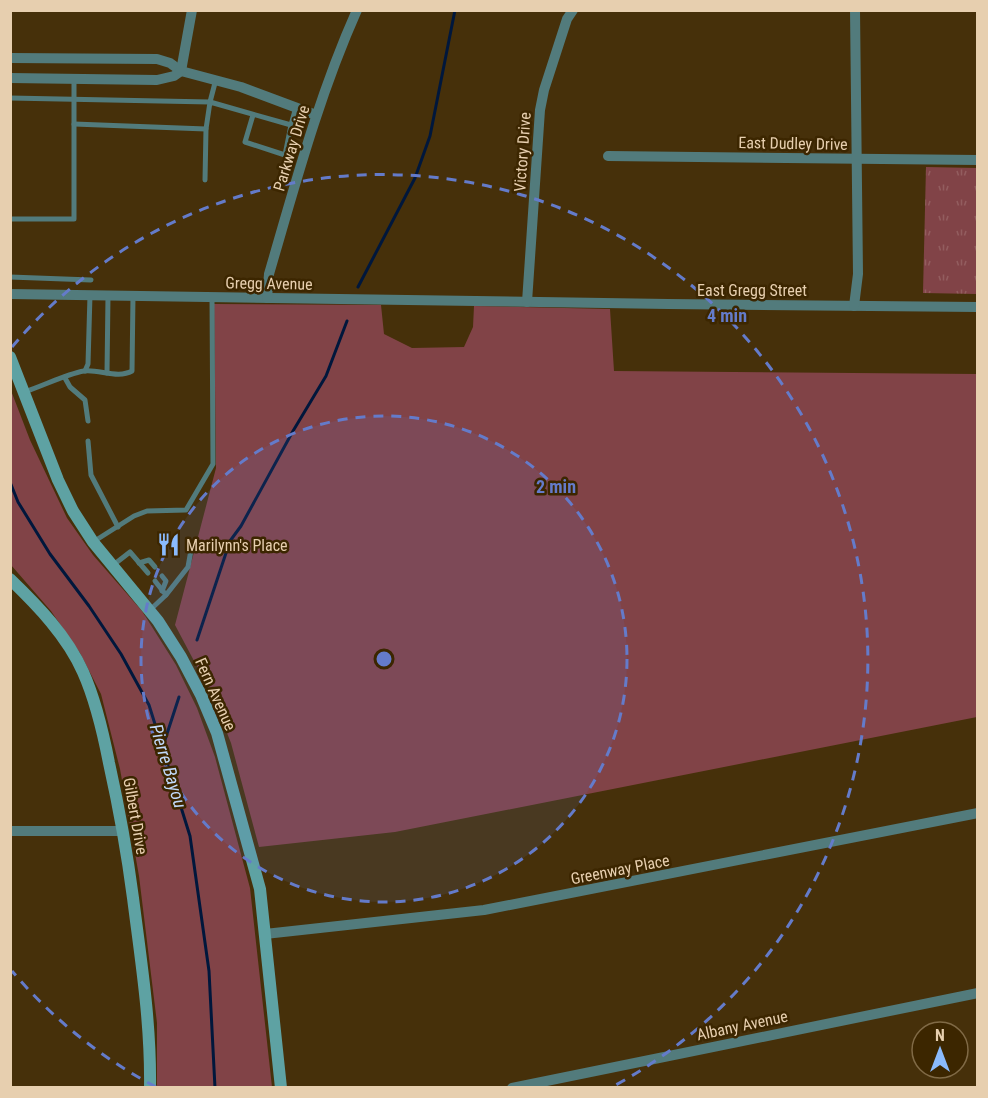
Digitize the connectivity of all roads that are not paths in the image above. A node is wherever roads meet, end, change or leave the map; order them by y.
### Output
1 (192, 10) edge
2 (357, 10) edge
3 (573, 10) edge
4 (855, 10) edge
5 (10, 58) edge
6 (181, 71) junction
7 (10, 78) edge
8 (74, 79) junction
9 (216, 79) junction
10 (10, 98) edge
11 (75, 100) junction
12 (210, 102) junction
13 (296, 107) junction
14 (253, 115) junction
15 (316, 115) junction
16 (74, 124) junction
17 (291, 125) junction
18 (206, 129) junction
19 (609, 156) dead end
20 (856, 159) junction
21 (978, 160) edge
22 (205, 180) dead end
23 (10, 219) edge
24 (10, 277) edge
25 (45, 278) junction
26 (92, 280) dead end
27 (10, 294) edge
28 (45, 295) junction
29 (90, 295) junction
30 (108, 296) junction
31 (133, 296) junction
32 (212, 297) junction
33 (267, 298) junction
34 (527, 302) junction
35 (854, 306) junction
36 (978, 307) edge
37 (10, 357) edge
38 (85, 371) junction
39 (107, 373) junction
40 (65, 378) junction
41 (24, 392) junction
42 (88, 421) dead end
43 (88, 441) dead end
44 (118, 527) junction
45 (93, 542) junction
46 (191, 550) dead end
47 (139, 562) junction
48 (112, 566) junction
49 (155, 567) dead end
50 (148, 573) dead end
51 (162, 576) dead end
52 (10, 579) edge
53 (155, 581) dead end
54 (164, 593) junction
55 (150, 610) junction
56 (978, 813) edge
57 (10, 831) edge
58 (123, 831) junction
59 (265, 934) junction
60 (978, 993) edge
61 (150, 1088) edge
62 (281, 1088) edge
63 (512, 1088) edge

1 - 6 street
2 - 15 street, Parkway Drive
3 - 34 street, Victory Drive
4 - 20 street
5 - 6 street
6 - 8 street
6 - 9 street
7 - 8 street
8 - 11 lane
9 - 12 lane
9 - 13 street
10 - 11 lane
11 - 12 lane
11 - 16 lane
12 - 14 lane
12 - 18 lane
13 - 15 street
13 - 17 lane
14 - 17 lane
14 - 17 lane
15 - 33 street, Parkway Drive
16 - 18 lane
16 - 23 lane
18 - 22 lane
19 - 20 street, East Dudley Drive
20 - 21 street, East Dudley Drive
20 - 35 street
24 - 25 lane
25 - 26 lane
25 - 28 lane
27 - 28 street, Gregg Avenue
28 - 29 street, Gregg Avenue
29 - 30 street, Gregg Avenue
29 - 38 lane
30 - 31 street, Gregg Avenue
30 - 39 lane
31 - 32 street, Gregg Avenue
31 - 39 lane
32 - 33 street, Gregg Avenue
32 - 44 lane
33 - 34 street, Gregg Avenue
34 - 35 street, East Gregg Street
35 - 36 street, East Gregg Street
37 - 41 street, Fern Avenue
38 - 39 lane
38 - 40 lane
40 - 41 lane
40 - 42 lane
41 - 45 street, Fern Avenue
43 - 44 lane
44 - 45 lane
45 - 48 street, Fern Avenue
46 - 54 lane
47 - 48 lane
47 - 49 lane
47 - 50 lane
48 - 55 street, Fern Avenue
51 - 54 lane
52 - 58 street, Gilbert Drive
53 - 54 lane
54 - 55 lane
55 - 59 street, Fern Avenue
56 - 59 street, Greenway Place
57 - 58 street
58 - 61 street, Gilbert Drive
59 - 62 street, Fern Avenue
60 - 63 street, Albany Avenue

